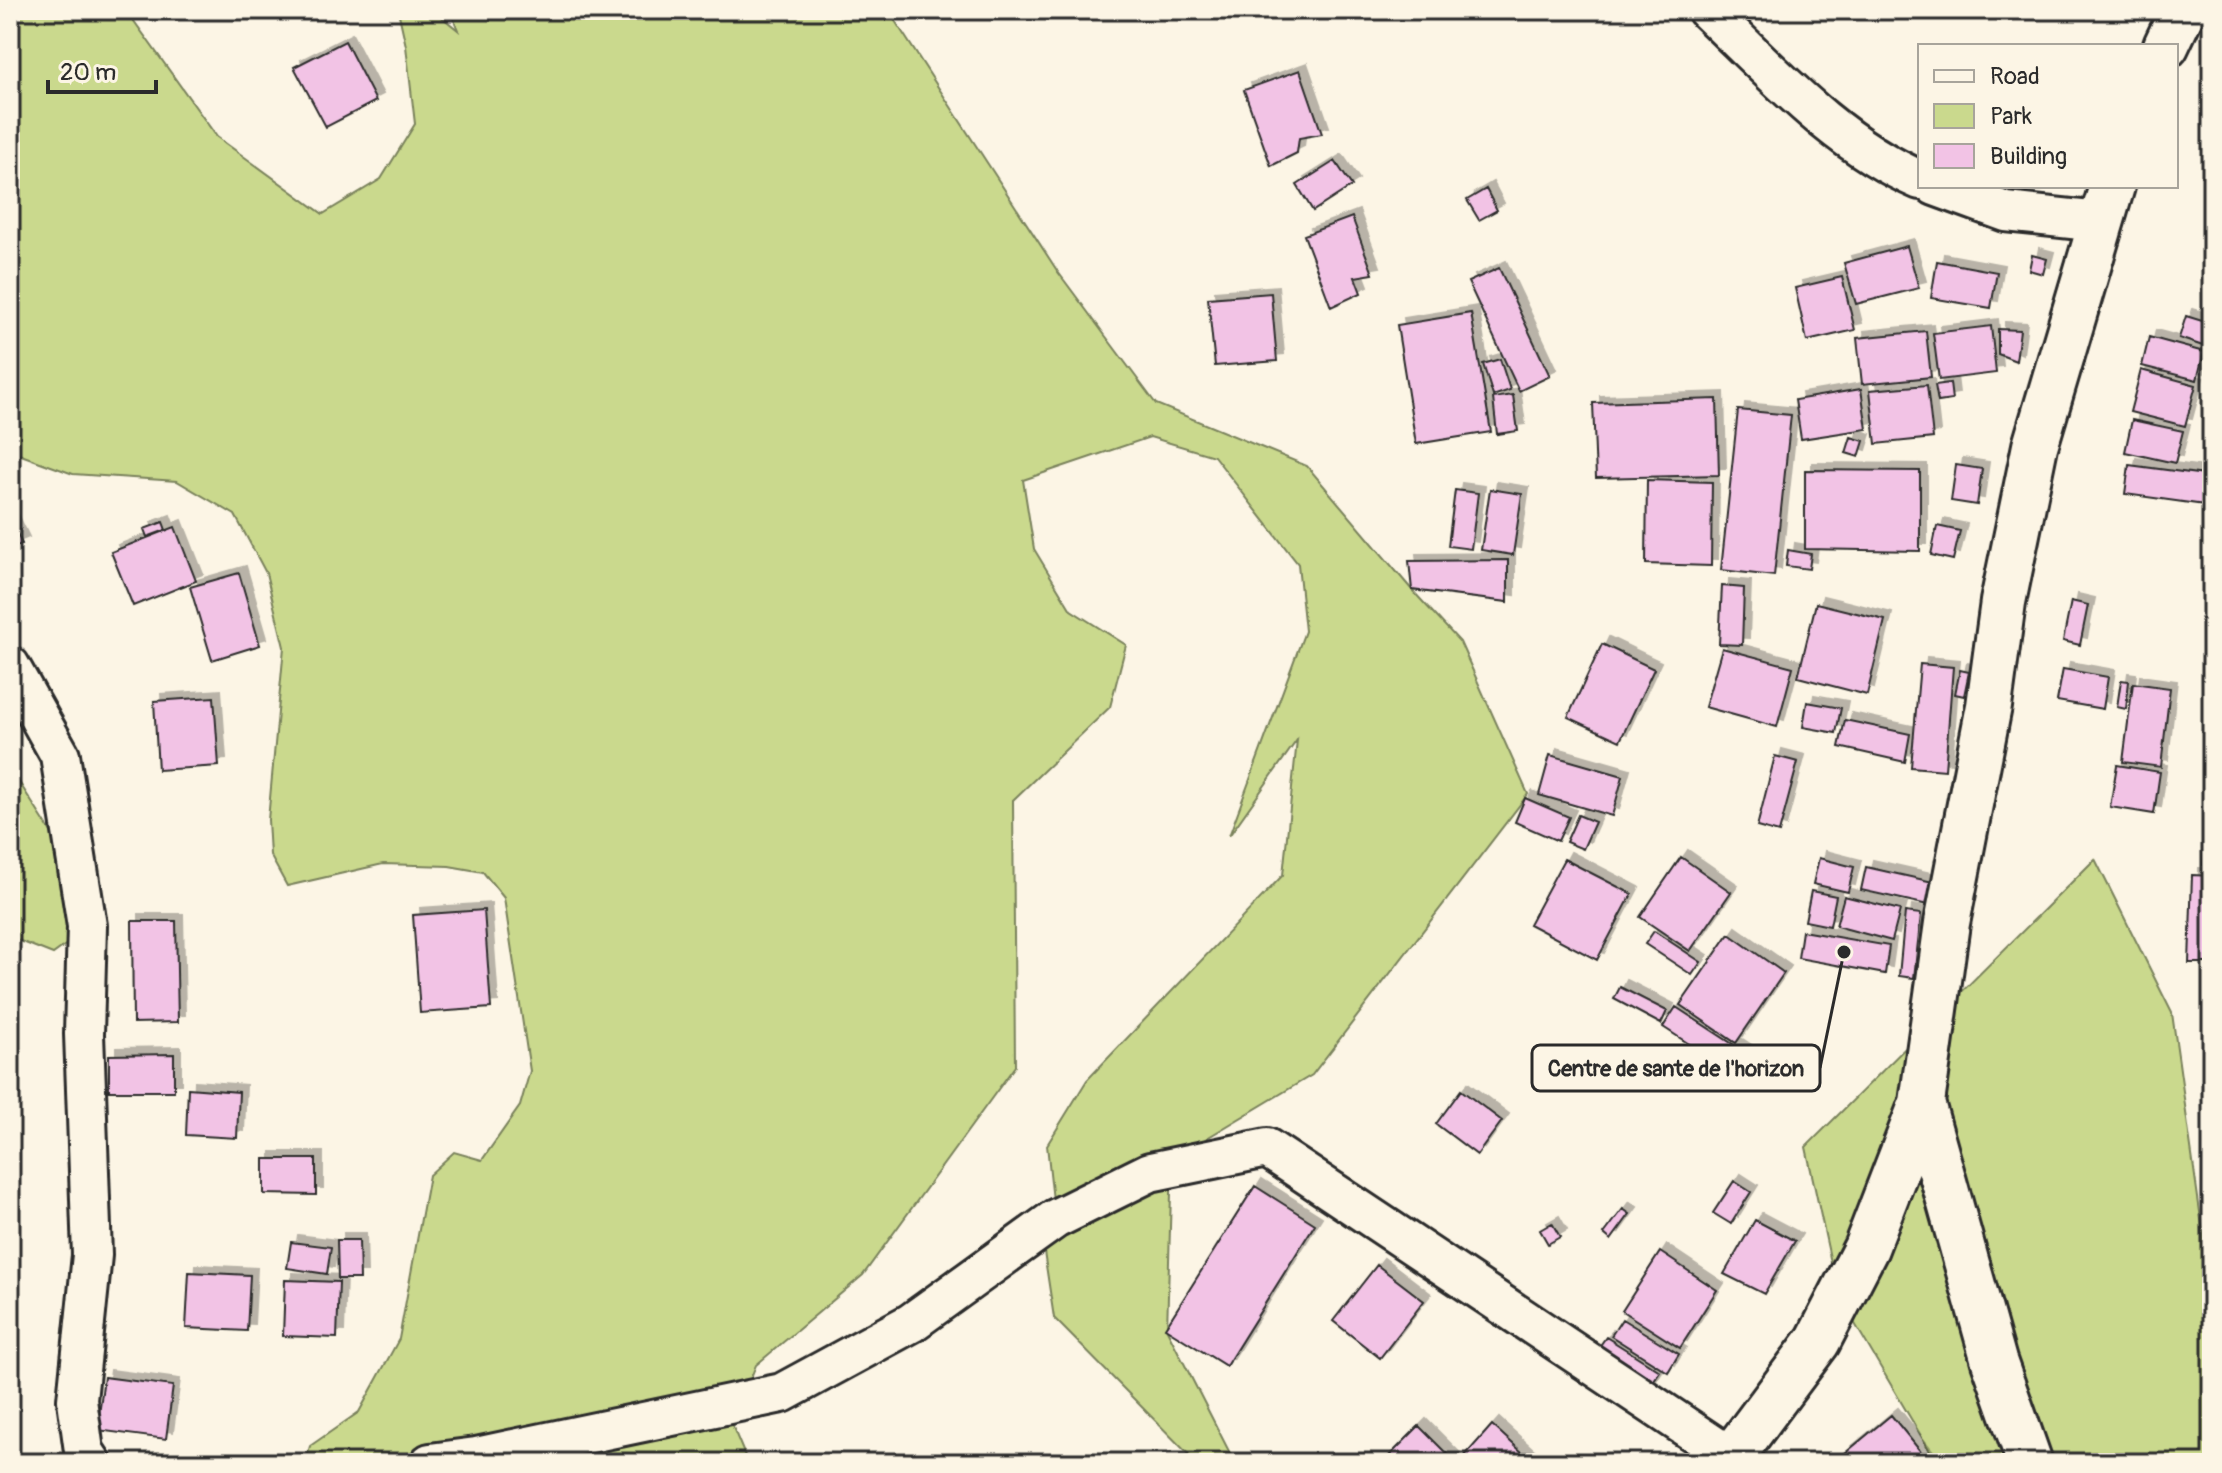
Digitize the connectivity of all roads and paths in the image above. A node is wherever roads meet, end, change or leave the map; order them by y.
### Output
1 (1707, 10) edge
2 (2183, 10) edge
3 (2167, 44) edge
4 (1918, 179) edge
5 (1940, 188) edge
6 (2106, 204) edge
7 (10, 666) edge
8 (1922, 1103) junction
9 (1729, 1460) edge
10 (92, 1463) edge
11 (430, 1463) edge
12 (2030, 1463) edge

1 - 4 street
2 - 3 street
5 - 6 street
6 - 8 street
7 - 10 street
8 - 9 street
8 - 12 street
9 - 11 street

